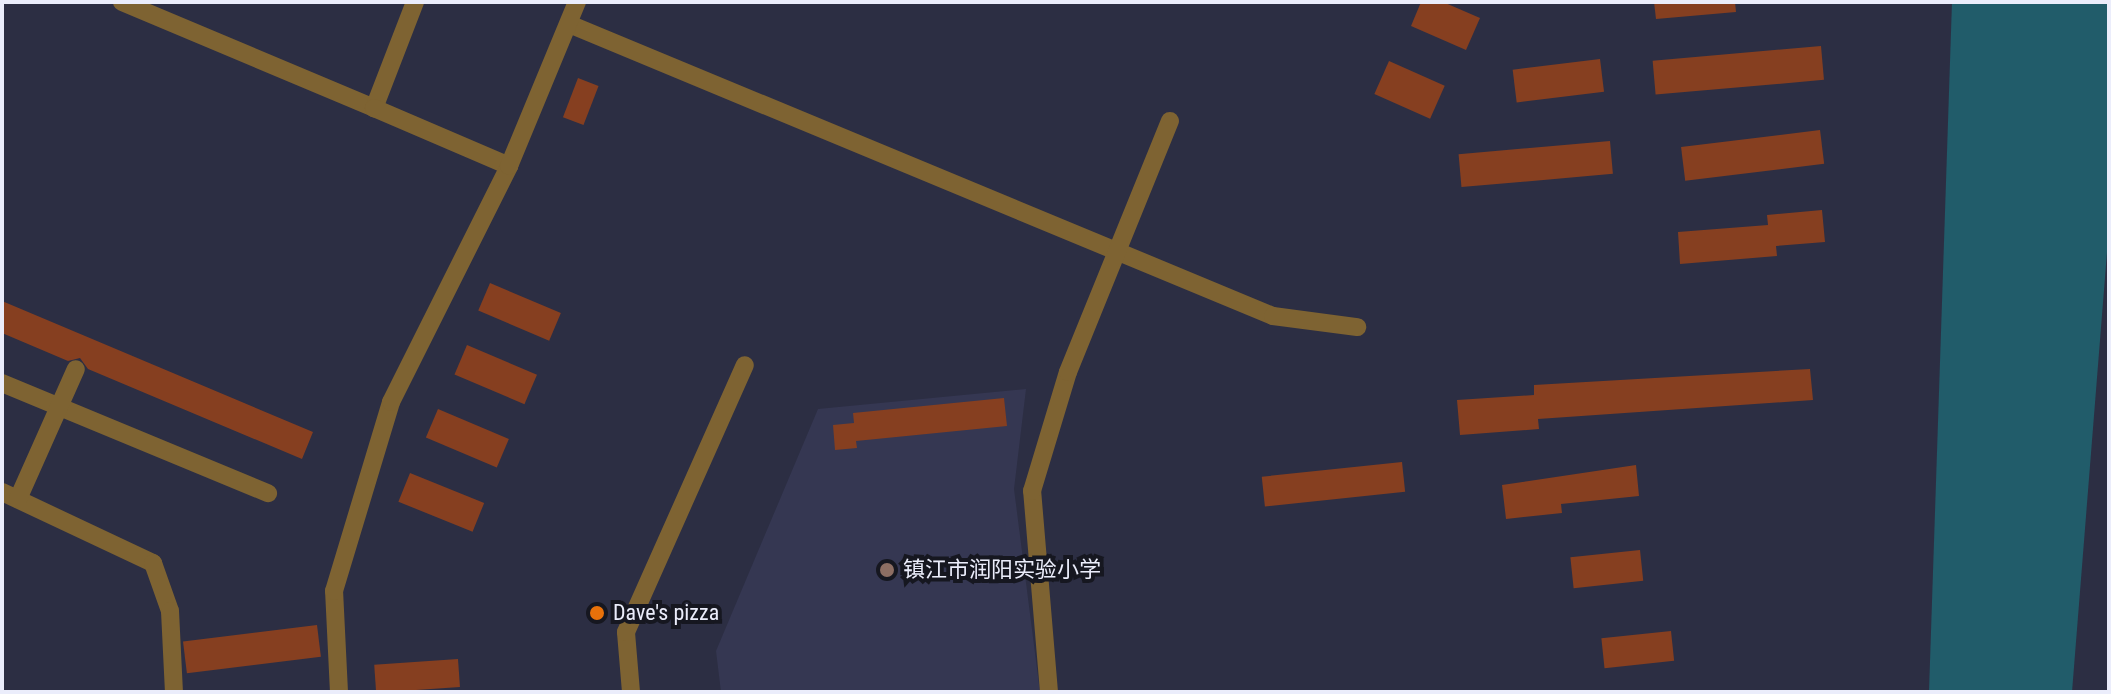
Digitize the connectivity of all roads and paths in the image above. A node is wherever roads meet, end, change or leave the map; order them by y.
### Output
1 (122, 2) edge
2 (415, 2) edge
3 (577, 2) edge
4 (569, 24) junction
5 (374, 108) junction
6 (1170, 121) dead end
7 (509, 166) junction
8 (1120, 247) junction
9 (1357, 327) dead end
10 (745, 365) dead end
11 (76, 369) dead end
12 (2, 383) edge
13 (59, 407) junction
14 (268, 493) dead end
15 (10, 495) edge
16 (174, 692) edge
17 (339, 692) edge
18 (631, 692) edge
19 (1049, 692) edge

1 - 5 street
2 - 5 street
3 - 4 street
4 - 7 street
4 - 8 street
5 - 7 street
6 - 8 street
7 - 17 street
8 - 9 street
8 - 19 street
10 - 18 street
11 - 13 street
12 - 13 street
13 - 14 street
13 - 15 street
15 - 16 street

